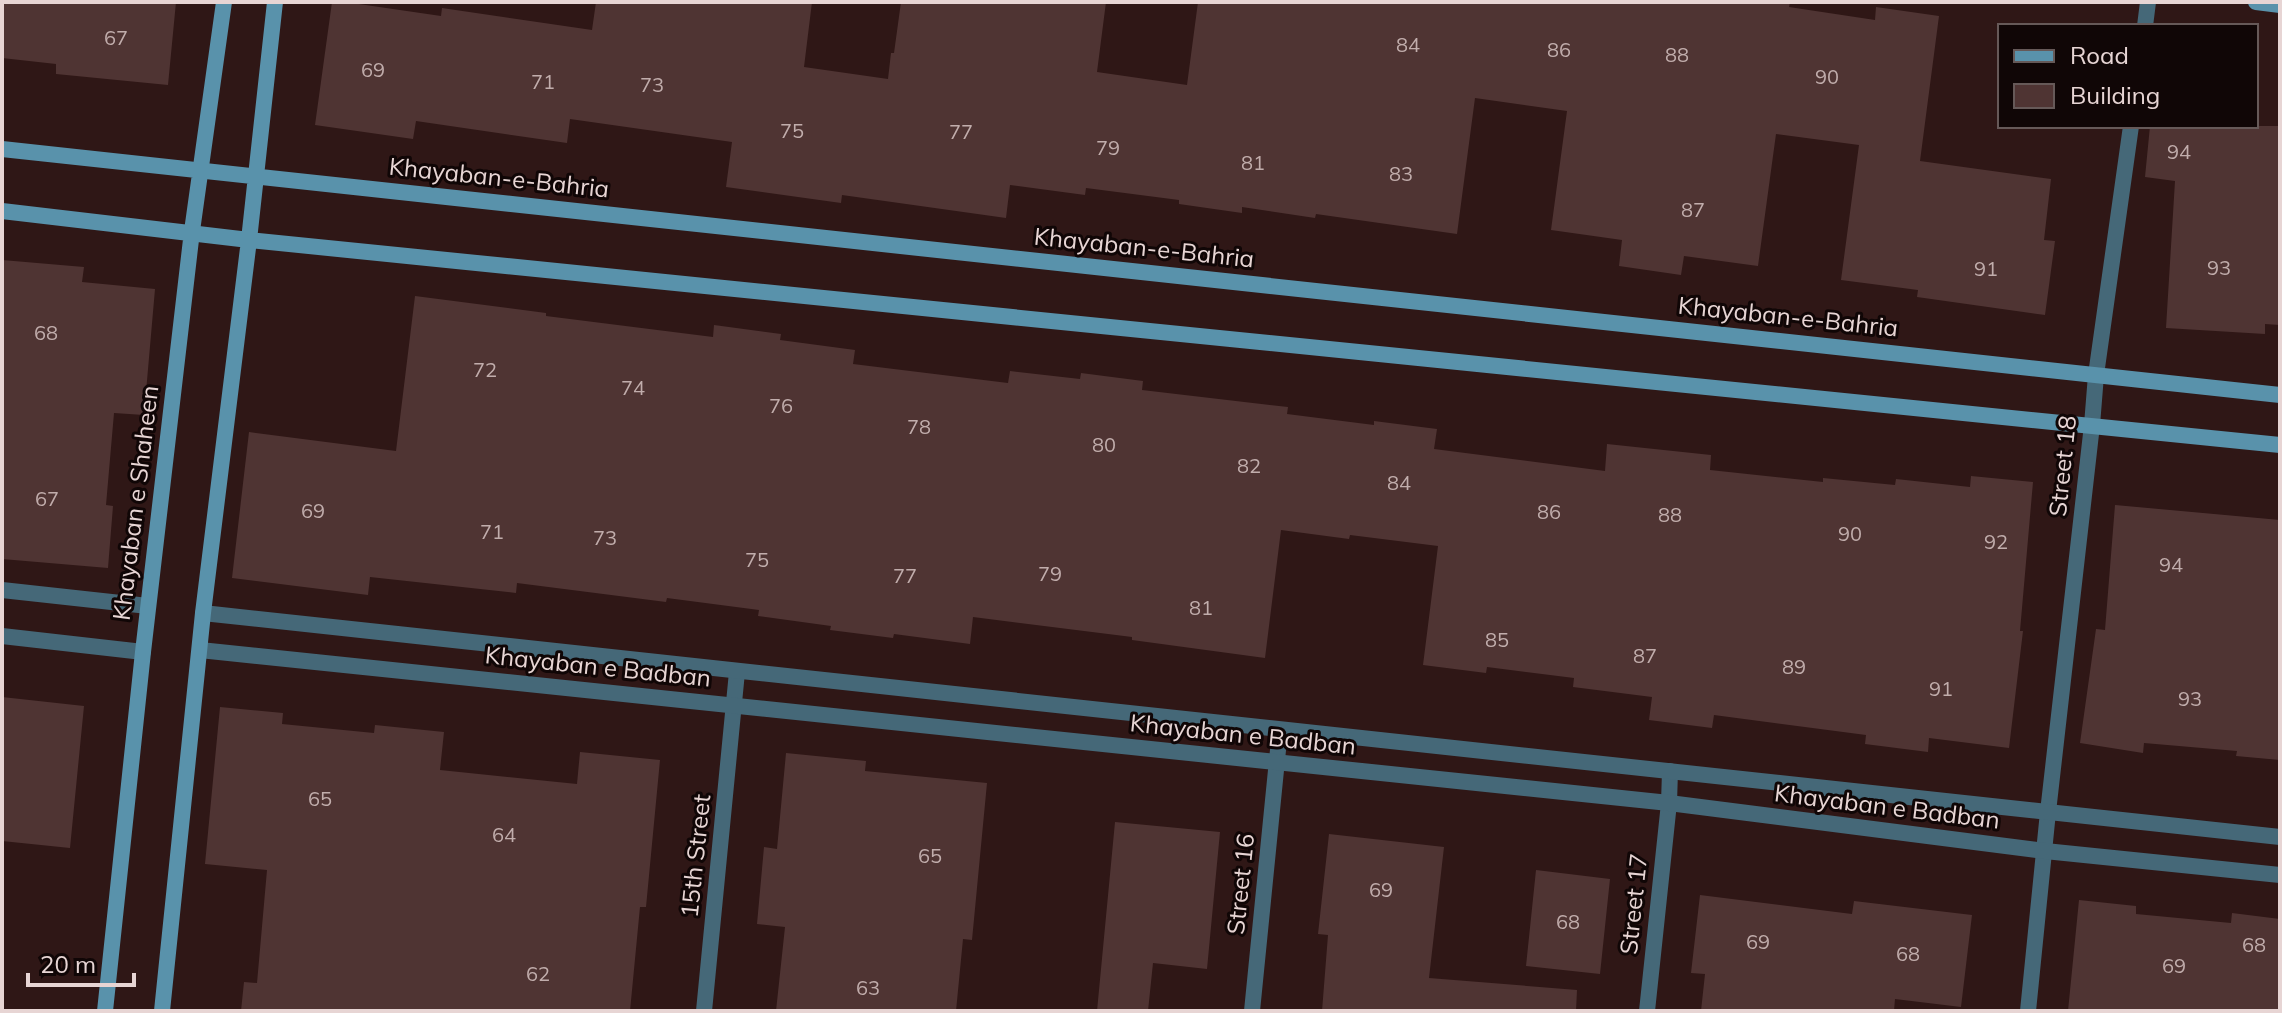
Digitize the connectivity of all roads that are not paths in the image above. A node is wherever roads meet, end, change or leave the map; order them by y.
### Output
1 (224, 2) edge
2 (275, 2) edge
3 (2148, 2) edge
4 (2256, 2) edge
5 (2280, 5) edge
6 (2145, 24) edge
7 (2131, 128) edge
8 (2, 149) edge
9 (201, 169) junction
10 (255, 176) junction
11 (2, 211) edge
12 (192, 231) junction
13 (249, 240) junction
14 (2096, 375) junction
15 (2280, 395) edge
16 (2092, 425) junction
17 (2280, 445) edge
18 (2, 590) edge
19 (148, 606) junction
20 (203, 613) junction
21 (2, 636) edge
22 (200, 650) junction
23 (143, 652) junction
24 (737, 672) junction
25 (735, 706) junction
26 (1280, 730) junction
27 (1278, 762) junction
28 (1670, 771) junction
29 (1669, 803) junction
30 (2048, 812) junction
31 (2280, 837) edge
32 (2045, 851) junction
33 (2280, 875) edge
34 (105, 1011) edge
35 (162, 1011) edge
36 (704, 1011) edge
37 (1252, 1011) edge
38 (1647, 1011) edge
39 (2028, 1011) edge

1 - 9 main road, Khayaban e Shaheen
2 - 10 main road
3 - 6 street
4 - 5 main road
7 - 14 street, Street 18
8 - 9 main road, Khayaban-e-Bahria
9 - 10 main road, Khayaban-e-Bahria
9 - 12 main road, Khayaban e Shaheen
10 - 13 main road
10 - 14 main road, Khayaban-e-Bahria
11 - 12 main road
12 - 13 main road
12 - 19 main road, Khayaban e Shaheen
13 - 16 main road
13 - 20 main road
14 - 15 main road, Khayaban-e-Bahria
14 - 16 street, Street 18
16 - 17 main road
16 - 30 street, Street 18
18 - 19 street
19 - 23 main road, Khayaban e Shaheen
20 - 22 main road
20 - 24 street, Khayaban e Badban
21 - 23 street
22 - 25 street, Khayaban e Badban
22 - 35 main road
23 - 34 main road, Khayaban e Shaheen
24 - 25 street, 15th Street
24 - 26 street, Khayaban e Badban
25 - 27 street, Khayaban e Badban
25 - 36 street, 15th Street
26 - 27 street, Street 16
26 - 28 street, Khayaban e Badban
27 - 29 street, Khayaban e Badban
27 - 37 street, Street 16
28 - 29 street, Street 17
28 - 30 street, Khayaban e Badban
29 - 32 street, Khayaban e Badban
29 - 38 street, Street 17
30 - 31 street, Khayaban e Badban
30 - 32 street, Street 18
32 - 33 street, Khayaban e Badban
32 - 39 street

